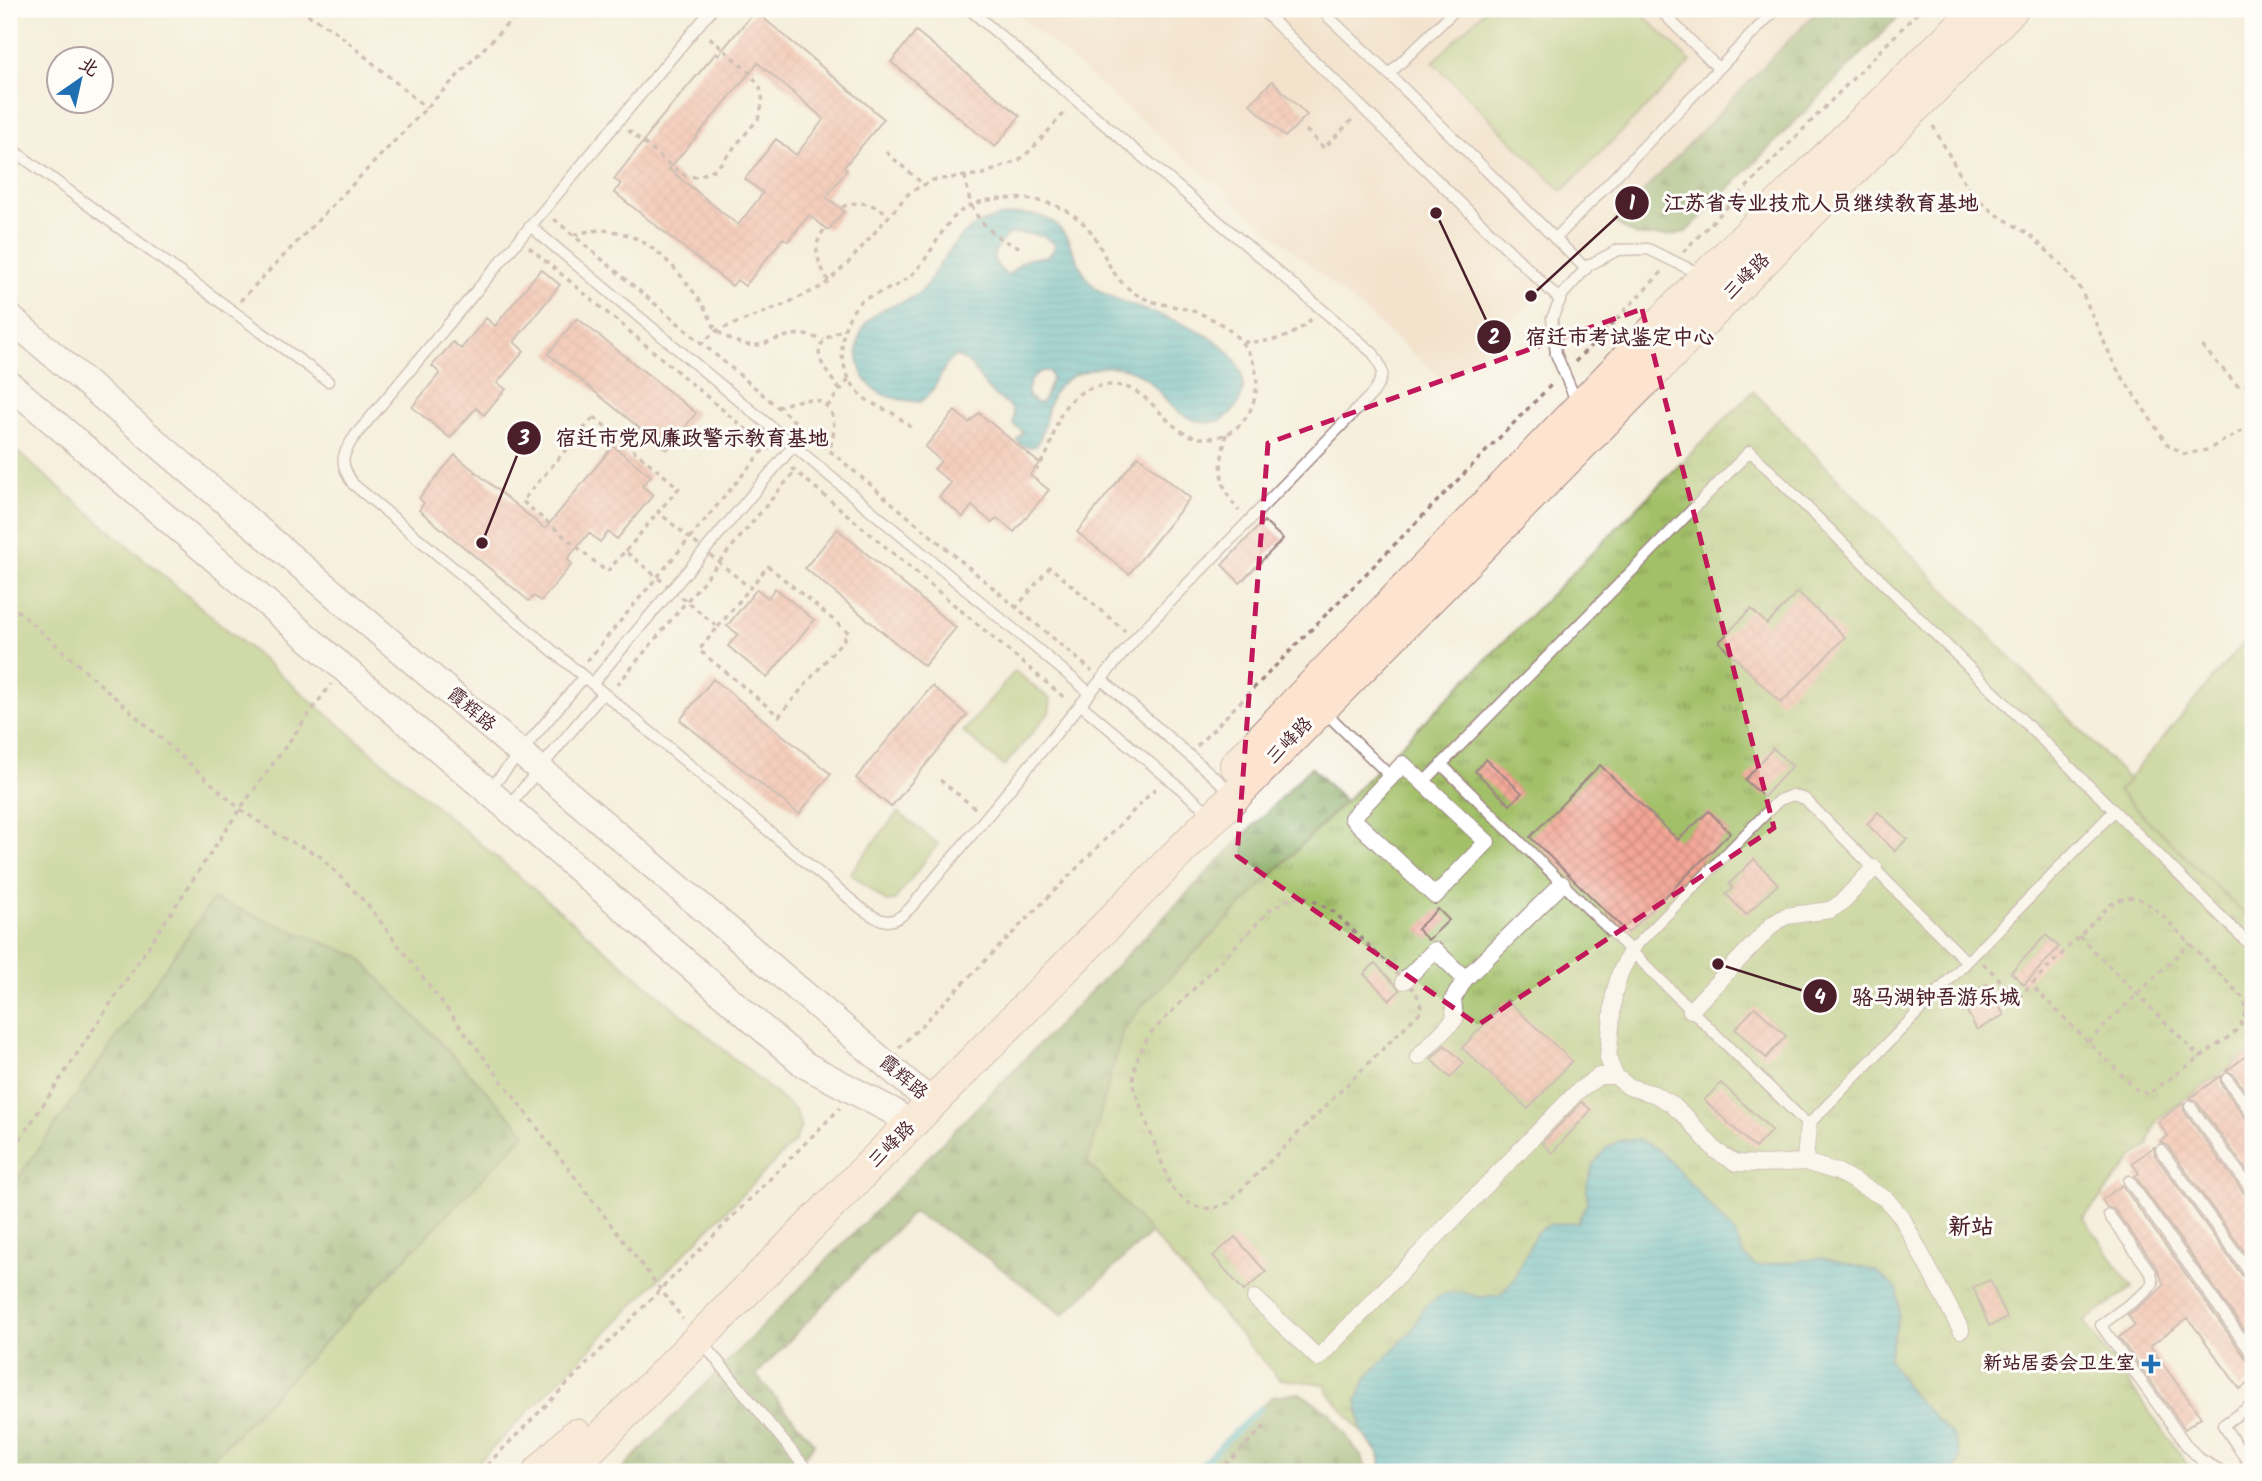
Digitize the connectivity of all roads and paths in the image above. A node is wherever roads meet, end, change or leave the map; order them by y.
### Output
1 (299, 9) edge
2 (522, 9) edge
3 (712, 9) edge
4 (969, 9) edge
5 (1261, 9) edge
6 (1320, 9) edge
7 (1456, 9) edge
8 (1659, 9) edge
9 (1776, 9) edge
10 (1922, 9) edge
11 (1978, 9) edge
12 (2012, 9) edge
13 (697, 27) junction
14 (1718, 68) junction
15 (1389, 74) junction
16 (1076, 100) junction
17 (426, 108) junction
18 (1363, 109) junction
19 (1930, 121) dead end
20 (618, 122) junction
21 (1306, 130) dead end
22 (9, 147) edge
23 (886, 152) dead end
24 (965, 176) junction
25 (924, 185) junction
26 (971, 205) junction
27 (842, 207) dead end
28 (544, 211) junction
29 (890, 214) junction
30 (530, 226) junction
31 (824, 230) dead end
32 (574, 236) junction
33 (520, 239) junction
34 (1555, 239) junction
35 (1024, 248) dead end
36 (1673, 261) junction
37 (1586, 269) junction
38 (1705, 276) junction
39 (829, 282) junction
40 (1560, 300) junction
41 (1320, 309) junction
42 (231, 310) junction
43 (9, 317) edge
44 (844, 329) junction
45 (716, 331) junction
46 (824, 340) junction
47 (1243, 342) junction
48 (701, 344) junction
49 (2202, 346) dead end
50 (689, 357) junction
51 (1564, 372) junction
52 (849, 379) junction
53 (328, 381) dead end
54 (9, 384) edge
55 (2253, 386) edge
56 (840, 390) junction
57 (827, 407) junction
58 (777, 408) junction
59 (1579, 408) junction
60 (790, 418) junction
61 (2253, 425) edge
62 (911, 427) dead end
63 (779, 432) junction
64 (1226, 435) junction
65 (819, 442) junction
66 (793, 444) junction
67 (766, 447) junction
68 (829, 451) junction
69 (807, 456) junction
70 (781, 459) junction
71 (1037, 469) dead end
72 (795, 471) junction
73 (658, 512) dead end
74 (1248, 521) junction
75 (625, 551) dead end
76 (750, 588) dead end
77 (9, 603) edge
78 (1016, 607) junction
79 (1004, 622) junction
80 (718, 627) dead end
81 (1135, 639) junction
82 (343, 668) junction
83 (585, 678) junction
84 (1101, 679) junction
85 (1090, 693) junction
86 (605, 695) junction
87 (1314, 701) junction
88 (1079, 706) junction
89 (1188, 755) junction
90 (530, 761) junction
91 (1441, 764) junction
92 (1166, 777) junction
93 (1391, 777) junction
94 (940, 780) dead end
95 (1423, 783) junction
96 (1228, 789) junction
97 (497, 799) junction
98 (240, 809) junction
99 (1206, 811) junction
100 (2114, 811) junction
101 (986, 817) junction
102 (1874, 869) junction
103 (1562, 884) junction
104 (2079, 936) junction
105 (2190, 943) junction
106 (2253, 948) edge
107 (1631, 951) junction
108 (1971, 958) junction
109 (1465, 979) junction
110 (1404, 981) junction
111 (2031, 985) junction
112 (2137, 994) junction
113 (1690, 1010) junction
114 (2088, 1042) junction
115 (1418, 1057) dead end
116 (2200, 1058) junction
117 (884, 1063) junction
118 (1615, 1076) junction
119 (2227, 1079) dead end
120 (855, 1092) junction
121 (924, 1097) junction
122 (2190, 1106) dead end
123 (2253, 1115) edge
124 (902, 1119) junction
125 (1808, 1125) junction
126 (2161, 1150) dead end
127 (9, 1156) edge
128 (1805, 1162) junction
129 (2129, 1181) dead end
130 (2253, 1192) edge
131 (2109, 1215) dead end
132 (2253, 1276) edge
133 (660, 1290) junction
134 (1255, 1298) dead end
135 (692, 1330) junction
136 (1961, 1330) dead end
137 (2253, 1355) edge
138 (2253, 1404) edge
139 (1268, 1423) dead end
140 (2252, 1467) edge
141 (480, 1472) edge
142 (539, 1472) edge
143 (567, 1472) edge
144 (809, 1472) edge
145 (1218, 1472) edge
146 (2223, 1472) edge
147 (2238, 1472) edge

1 - 17 path
2 - 17 path
3 - 13 lane
4 - 16 lane
5 - 18 lane
6 - 15 lane
7 - 15 lane
8 - 14 lane
9 - 14 lane
10 - 36 path
11 - 38 main road, 三峰路
12 - 87 main road, 三峰路
13 - 20 lane
13 - 20 path
14 - 34 lane
15 - 34 lane
16 - 24 path
16 - 41 lane
17 - 42 path
18 - 21 path
18 - 40 lane
19 - 61 path
20 - 28 lane
22 - 42 lane
23 - 25 path
24 - 25 path
24 - 26 path
25 - 29 path
26 - 35 path
26 - 44 path
26 - 47 path
27 - 29 path
28 - 30 lane
28 - 32 path
29 - 39 path
30 - 33 lane
30 - 50 lane
31 - 39 path
32 - 45 path
32 - 48 path
33 - 67 path
33 - 83 lane
34 - 37 lane
36 - 37 lane
36 - 38 lane
36 - 51 path
37 - 40 lane
38 - 59 main road, 三峰路
39 - 45 path
40 - 51 lane
41 - 47 path
41 - 74 lane
42 - 53 lane
43 - 90 street, 霞辉路
44 - 46 path
44 - 52 path
45 - 46 path
45 - 48 path
46 - 56 path
47 - 64 path
48 - 50 path
48 - 58 path
49 - 55 path
50 - 63 lane
51 - 59 lane
51 - 89 path
52 - 56 path
52 - 62 path
54 - 82 street, 霞辉路
56 - 57 path
57 - 58 path
57 - 68 path
58 - 60 path
59 - 87 main road, 三峰路
60 - 63 path
60 - 65 path
63 - 66 lane
63 - 67 path
64 - 71 path
64 - 74 path
65 - 68 path
65 - 69 path
66 - 69 lane
66 - 70 lane
67 - 70 path
67 - 83 path
68 - 78 path
69 - 72 path
69 - 79 lane
70 - 72 path
70 - 83 lane
72 - 86 path
72 - 88 path
73 - 75 path
74 - 81 lane
76 - 80 path
77 - 98 path
78 - 79 path
78 - 81 path
78 - 84 path
79 - 85 lane
81 - 84 lane
82 - 97 street, 霞辉路
82 - 98 path
83 - 86 lane
83 - 90 lane
84 - 85 lane
84 - 89 lane
85 - 88 lane
86 - 90 lane
86 - 101 lane
87 - 93 lane
87 - 96 main road, 三峰路
88 - 92 lane
88 - 101 lane
89 - 96 lane
90 - 97 lane
90 - 97 lane
90 - 117 street, 霞辉路
91 - 95 lane
91 - 100 lane
91 - 103 lane
92 - 99 lane
92 - 117 path
93 - 95 street
93 - 95 street
94 - 101 path
96 - 99 main road, 三峰路
97 - 120 street, 霞辉路
98 - 127 path
98 - 133 path
99 - 121 main road, 三峰路
100 - 106 lane
100 - 108 lane
102 - 107 lane
102 - 108 lane
102 - 113 street
103 - 107 lane
103 - 109 street
104 - 105 path
104 - 111 path
104 - 112 path
105 - 112 path
105 - 116 path
107 - 113 lane
107 - 118 street
108 - 111 path
108 - 125 lane
109 - 110 street
109 - 115 street
110 - 110 path
111 - 114 path
112 - 114 path
112 - 116 path
113 - 125 lane
114 - 116 path
117 - 121 street, 霞辉路
118 - 128 street
118 - 134 street
119 - 123 lane
120 - 124 street, 霞辉路
120 - 133 path
121 - 124 main road, 三峰路
122 - 130 lane
124 - 135 main road, 三峰路
125 - 128 street
126 - 132 lane
128 - 136 street
129 - 137 lane
131 - 146 lane
133 - 135 path
133 - 141 path
135 - 142 main road, 三峰路
135 - 143 main road, 三峰路
135 - 144 lane
138 - 140 lane
139 - 145 path
140 - 147 lane

